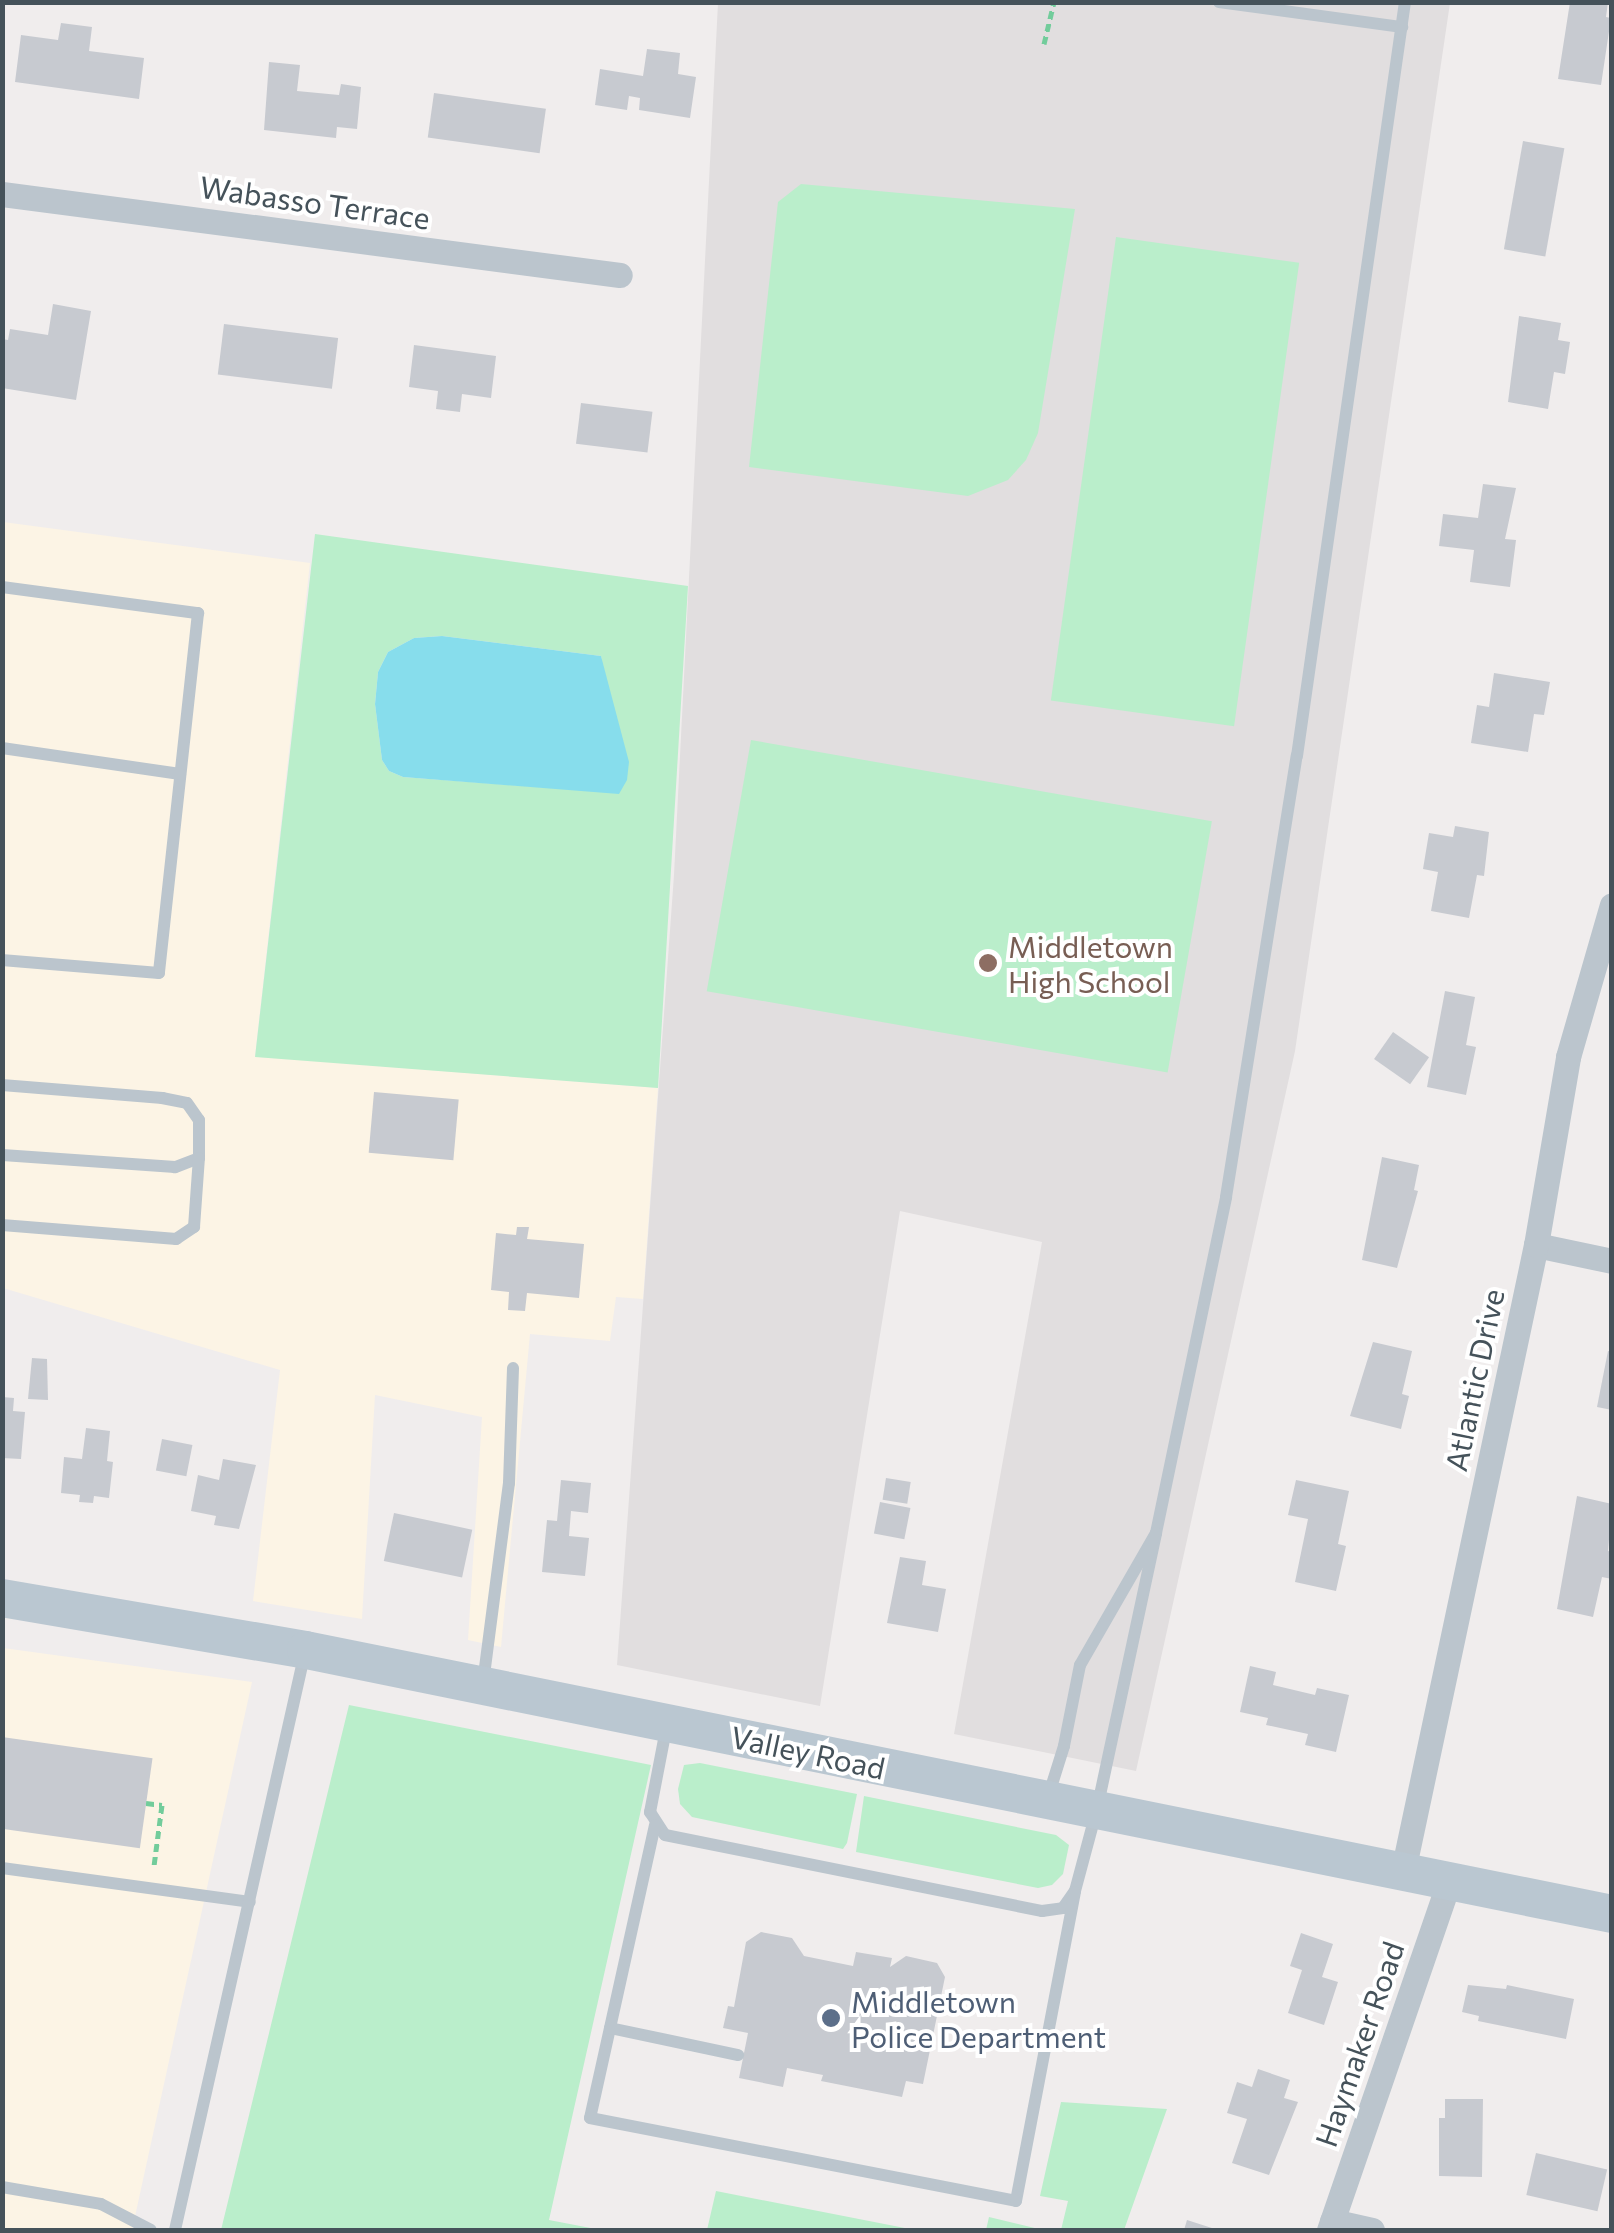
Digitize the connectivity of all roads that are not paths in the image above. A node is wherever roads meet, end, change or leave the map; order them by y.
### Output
1 (1219, 2) edge
2 (1405, 2) edge
3 (1402, 27) junction
4 (2, 194) edge
5 (620, 276) dead end
6 (2, 587) edge
7 (2, 748) edge
8 (180, 774) junction
9 (1612, 905) edge
10 (2, 960) edge
11 (2, 1084) edge
12 (2, 1155) edge
13 (198, 1158) junction
14 (2, 1225) edge
15 (1536, 1245) junction
16 (1612, 1261) edge
17 (513, 1368) dead end
18 (1156, 1533) junction
19 (2, 1598) edge
20 (306, 1650) junction
21 (483, 1685) junction
22 (668, 1722) junction
23 (1047, 1798) junction
24 (1098, 1810) junction
25 (656, 1825) junction
26 (2, 1868) edge
27 (1403, 1871) junction
28 (1450, 1879) junction
29 (1075, 1891) junction
30 (250, 1902) junction
31 (1612, 1914) edge
32 (610, 2028) junction
33 (738, 2055) dead end
34 (2, 2187) edge
35 (1331, 2226) edge
36 (151, 2230) edge
37 (175, 2230) edge
38 (1372, 2230) edge

1 - 3 lane
2 - 3 lane
3 - 18 lane
4 - 5 street, Wabasso Terrace
6 - 8 lane
7 - 8 lane
8 - 10 lane
9 - 15 street, Atlantic Drive
11 - 13 lane
12 - 13 lane
13 - 14 lane
15 - 16 street
15 - 27 street, Atlantic Drive
17 - 21 lane
18 - 23 lane
18 - 24 lane
19 - 20 main road, Valley Road
20 - 21 main road, Valley Road
20 - 30 lane
21 - 22 main road, Valley Road
22 - 23 main road, Valley Road
22 - 25 lane
23 - 24 main road, Valley Road
24 - 27 main road, Valley Road
24 - 29 lane
25 - 29 lane
25 - 32 lane
26 - 30 lane
27 - 28 main road, Valley Road
28 - 31 main road, Valley Road
28 - 35 street, Haymaker Road
29 - 32 lane
30 - 37 lane
32 - 33 lane
34 - 36 lane
35 - 38 street

